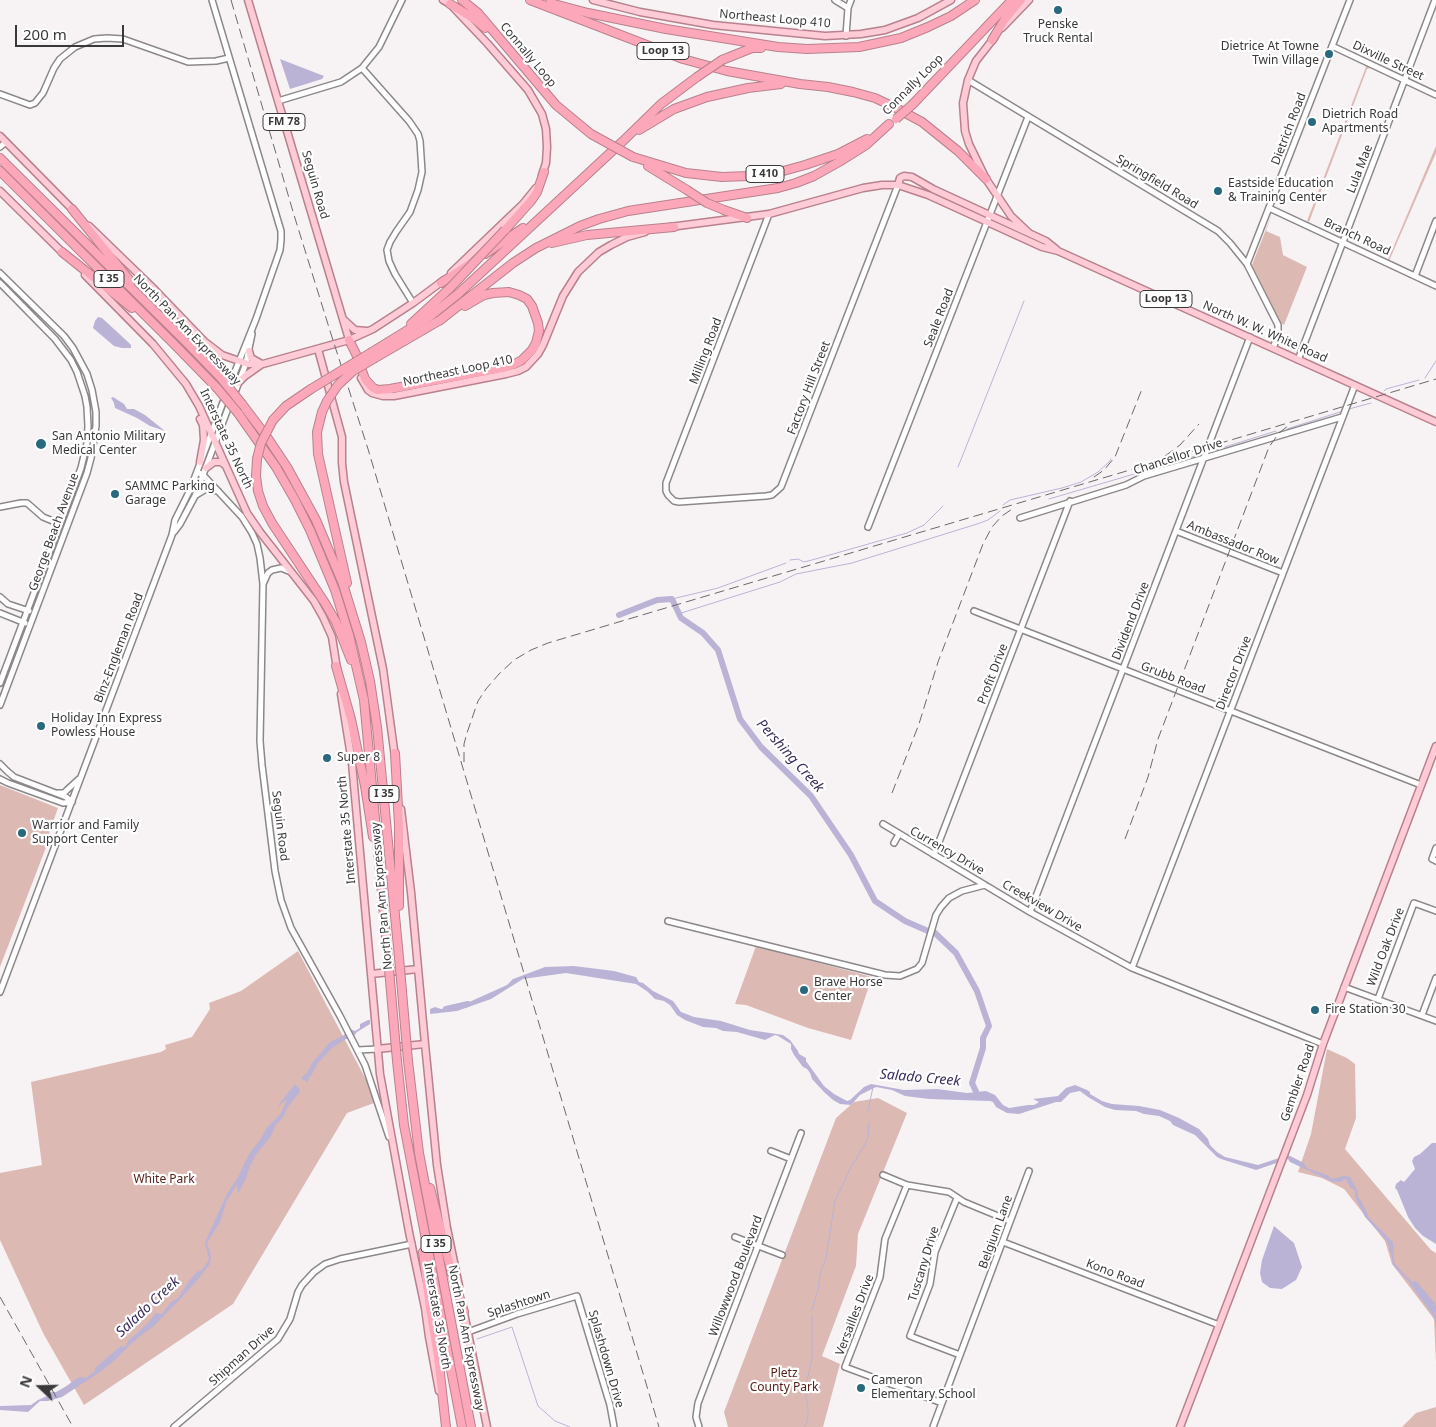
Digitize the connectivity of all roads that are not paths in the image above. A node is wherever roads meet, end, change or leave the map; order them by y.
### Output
1 (212, 0) edge
2 (248, 0) edge
3 (402, 0) edge
4 (462, 0) edge
5 (530, 0) edge
6 (539, 0) edge
7 (593, 0) edge
8 (835, 0) edge
9 (852, 0) edge
10 (951, 0) edge
11 (976, 0) edge
12 (1012, 0) edge
13 (1021, 0) edge
14 (1029, 0) edge
15 (1350, 0) edge
16 (1435, 0) edge
17 (447, 2) edge
18 (848, 8) junction
19 (846, 36) junction
20 (992, 40) junction
21 (504, 44) junction
22 (1332, 46) junction
23 (778, 47) junction
24 (229, 58) junction
25 (362, 68) junction
26 (968, 80) junction
27 (1404, 80) junction
28 (800, 84) junction
29 (0, 94) edge
30 (1436, 95) edge
31 (278, 101) junction
32 (1028, 117) junction
33 (889, 124) junction
34 (0, 136) edge
35 (622, 142) junction
36 (3, 145) edge
37 (633, 157) junction
38 (0, 158) edge
39 (0, 171) edge
40 (544, 172) junction
41 (986, 179) junction
42 (898, 185) junction
43 (0, 191) edge
44 (997, 197) junction
45 (1269, 208) junction
46 (72, 209) junction
47 (545, 213) junction
48 (769, 214) junction
49 (747, 218) junction
50 (988, 219) junction
51 (1436, 221) edge
52 (674, 226) junction
53 (1029, 233) junction
54 (1343, 242) junction
55 (536, 248) junction
56 (1058, 251) junction
57 (62, 252) junction
58 (1247, 264) junction
59 (0, 273) edge
60 (1415, 276) junction
61 (0, 283) edge
62 (441, 283) junction
63 (1436, 286) edge
64 (413, 303) junction
65 (156, 313) junction
66 (256, 319) junction
67 (343, 319) junction
68 (439, 321) junction
69 (369, 331) junction
70 (1250, 337) junction
71 (349, 340) junction
72 (393, 341) junction
73 (1273, 348) junction
74 (318, 349) junction
75 (249, 351) junction
76 (373, 355) junction
77 (1298, 360) junction
78 (242, 362) junction
79 (263, 364) junction
80 (207, 377) junction
81 (186, 383) junction
82 (238, 383) junction
83 (1355, 385) junction
84 (1342, 417) junction
85 (1436, 422) edge
86 (211, 434) junction
87 (216, 442) junction
88 (1204, 457) junction
89 (200, 462) junction
90 (225, 465) junction
91 (206, 468) junction
92 (197, 472) junction
93 (203, 475) junction
94 (218, 491) junction
95 (668, 495) joint
96 (195, 496) junction
97 (1070, 501) junction
98 (0, 507) edge
99 (1020, 518) dead end
100 (60, 524) junction
101 (868, 527) dead end
102 (1176, 531) junction
103 (172, 535) junction
104 (292, 573) junction
105 (1283, 573) junction
106 (263, 584) junction
107 (347, 595) junction
108 (0, 597) edge
109 (28, 611) junction
110 (974, 611) dead end
111 (0, 613) edge
112 (35, 613) junction
113 (23, 622) junction
114 (30, 625) junction
115 (1021, 629) junction
116 (336, 666) junction
117 (1123, 669) junction
118 (359, 673) junction
119 (0, 683) edge
120 (0, 705) edge
121 (1230, 710) junction
122 (1436, 746) edge
123 (395, 753) junction
124 (0, 764) edge
125 (81, 777) junction
126 (0, 779) edge
127 (1421, 785) junction
128 (57, 793) junction
129 (72, 802) junction
130 (883, 824) dead end
131 (899, 834) junction
132 (894, 843) dead end
133 (1436, 848) edge
134 (934, 855) junction
135 (1434, 860) edge
136 (380, 865) junction
137 (985, 885) junction
138 (1436, 911) edge
139 (1030, 912) junction
140 (668, 921) dead end
141 (398, 948) junction
142 (1132, 968) junction
143 (418, 969) junction
144 (371, 974) junction
145 (1436, 978) edge
146 (1344, 987) junction
147 (0, 992) edge
148 (1378, 999) junction
149 (1422, 1016) junction
150 (1436, 1021) edge
151 (425, 1044) junction
152 (1323, 1044) junction
153 (377, 1049) junction
154 (358, 1050) junction
155 (415, 1124) junction
156 (801, 1133) dead end
157 (394, 1151) junction
158 (771, 1151) dead end
159 (791, 1159) junction
160 (1029, 1171) dead end
161 (883, 1175) dead end
162 (907, 1185) junction
163 (957, 1198) junction
164 (418, 1203) junction
165 (1010, 1222) junction
166 (735, 1237) dead end
167 (1003, 1242) junction
168 (412, 1244) junction
169 (758, 1246) junction
170 (782, 1255) dead end
171 (577, 1296) joint
172 (974, 1299) dead end
173 (981, 1299) junction
174 (464, 1312) junction
175 (1219, 1325) junction
176 (468, 1332) junction
177 (960, 1356) junction
178 (942, 1403) junction
179 (174, 1427) edge
180 (446, 1427) edge
181 (462, 1427) edge
182 (471, 1427) edge
183 (487, 1427) edge
184 (614, 1427) edge
185 (699, 1427) edge
186 (933, 1427) edge
187 (1180, 1427) edge

1 - 24 street, Binz-Engleman Road
2 - 31 main road, Seguin Road / FM 78
3 - 25 street
4 - 21 highway, Connally Loop / I 410
5 - 28 highway, Loop 13
6 - 23 highway
7 - 19 main road, Northeast Loop 410
8 - 18 street
9 - 18 street
10 - 19 main road, Northeast Loop 410
11 - 23 highway
12 - 33 highway, Connally Loop / I 410, bridge
13 - 20 highway
14 - 20 main road
15 - 22 street, Dietrich Road
16 - 27 street, Lula Mae
17 - 21 highway
17 - 40 main road
18 - 19 street
20 - 26 main road
21 - 37 highway, Connally Loop / I 410, bridge
22 - 27 street, Dixville Street
22 - 45 street, Dietrich Road
23 - 35 highway, bridge
24 - 29 street
24 - 66 street, Binz-Engleman Road
25 - 31 street
25 - 64 street
26 - 32 street, Springfield Road
26 - 41 main road
27 - 30 street, Dixville Street
27 - 54 street, Lula Mae
28 - 35 highway
28 - 41 highway, Loop 13
31 - 67 main road, Seguin Road / FM 78
32 - 44 street, Seale Road
32 - 58 street, Springfield Road
33 - 37 highway, Connally Loop / I 410
33 - 55 highway
34 - 36 main road
35 - 47 highway
36 - 46 main road
37 - 49 highway, Loop 13, bridge
38 - 65 highway, North Pan Am Expressway / I 35
39 - 80 highway, North Pan Am Expressway / I 35
40 - 62 main road
40 - 72 highway, bridge
41 - 44 main road, North W. W. White Road / Loop 13
42 - 48 main road, North W. W. White Road / Loop 13
42 - 50 main road, North W. W. White Road / Loop 13
42 - 50 main road, North W. W. White Road / Loop 13
42 - 95 street, Factory Hill Street
43 - 57 main road, Interstate 35 North
44 - 50 street, Seale Road
44 - 53 main road, North W. W. White Road / Loop 13
45 - 54 street, Branch Road
45 - 58 street, Dietrich Road
46 - 65 highway
46 - 78 main road
47 - 62 highway
47 - 72 highway
48 - 49 main road, North W. W. White Road / Loop 13
48 - 95 street, Milling Road
49 - 52 main road, Northeast Loop 410
50 - 53 main road, North W. W. White Road / Loop 13
50 - 56 main road, North W. W. White Road / Loop 13
50 - 101 street, Seale Road
51 - 60 street
52 - 55 highway
52 - 71 main road, Northeast Loop 410
53 - 56 main road, North W. W. White Road / Loop 13
54 - 60 street, Branch Road
54 - 77 street, Lula Mae
55 - 68 highway
56 - 70 main road, North W. W. White Road / Loop 13
57 - 80 highway
57 - 81 main road, Interstate 35 North
58 - 73 street, Springfield Road
59 - 112 street, George Beach Avenue
60 - 63 street, Branch Road
61 - 100 street, George Beach Avenue
62 - 64 main road
64 - 69 main road
65 - 107 highway, North Pan Am Expressway / I 35, bridge
66 - 75 street, Binz-Engleman Road
66 - 78 street, Binz-Engleman Road
67 - 69 main road
67 - 71 main road, FM 78
68 - 71 highway
68 - 76 highway
69 - 71 main road
70 - 73 main road, North W. W. White Road / Loop 13
70 - 88 street, Dividend Drive
71 - 74 main road
72 - 76 highway
73 - 77 main road, North W. W. White Road / Loop 13
74 - 79 main road
74 - 123 main road
75 - 78 street, Binz-Engleman Road
75 - 79 main road
76 - 107 highway, bridge
76 - 118 highway, bridge
77 - 83 main road, North W. W. White Road / Loop 13
78 - 79 main road
78 - 82 street, Binz-Engleman Road
78 - 86 street, Binz-Engleman Road
79 - 82 main road
80 - 118 highway, North Pan Am Expressway / I 35, bridge
81 - 86 main road, Interstate 35 North
81 - 89 main road
82 - 87 street, Binz-Engleman Road
83 - 84 street, Director Drive
83 - 85 main road, North W. W. White Road / Loop 13
84 - 88 street, Chancellor Drive
84 - 105 street, Director Drive
86 - 87 main road, Interstate 35 North
86 - 89 street, Binz-Engleman Road
87 - 90 main road, Interstate 35 North
87 - 91 street, Binz-Engleman Road
88 - 97 street, Chancellor Drive
88 - 102 street, Dividend Drive
89 - 92 street, Binz-Engleman Road
90 - 91 main road
90 - 104 main road, Interstate 35 North
91 - 93 street, Binz-Engleman Road
92 - 93 street, Seguin Road
92 - 103 street, Binz-Engleman Road
93 - 94 street, Seguin Road
93 - 96 street, Binz-Engleman Road
94 - 96 street
94 - 106 street, Seguin Road
96 - 103 street, Binz-Engleman Road
97 - 99 street, Chancellor Drive
97 - 115 street, Profit Drive
98 - 100 street
100 - 109 street, George Beach Avenue
102 - 105 street, Ambassador Row
102 - 117 street, Dividend Drive
103 - 125 street, Binz-Engleman Road
104 - 106 street
104 - 116 main road, Interstate 35 North
105 - 121 street, Director Drive
106 - 154 street, Seguin Road
107 - 141 highway, North Pan Am Expressway / I 35
108 - 109 street
109 - 112 street
109 - 113 street, George Beach Avenue
110 - 115 street, Grubb Road
111 - 113 street
112 - 114 street, George Beach Avenue
113 - 114 street
113 - 119 street, George Beach Avenue
114 - 120 street, George Beach Avenue
115 - 117 street, Grubb Road
115 - 134 street, Profit Drive
116 - 136 highway
116 - 144 main road, Interstate 35 North
117 - 121 street, Grubb Road
117 - 139 street, Dividend Drive
118 - 136 highway, North Pan Am Expressway / I 35
121 - 127 street, Grubb Road
121 - 142 street, Director Drive
122 - 127 main road, Gembler Road
123 - 141 highway
123 - 143 main road
124 - 128 street
125 - 128 street
125 - 129 street, Binz-Engleman Road
126 - 129 street
127 - 146 main road, Gembler Road
128 - 129 street
129 - 147 street, Binz-Engleman Road
130 - 131 street, Currency Drive
131 - 132 street, Currency Drive
131 - 134 street, Currency Drive
133 - 135 street
134 - 137 street, Currency Drive
136 - 164 highway, North Pan Am Expressway / I 35, bridge
137 - 139 street, Creekview Drive
137 - 140 street, Creekview Drive
138 - 148 street, Wild Oak Drive
139 - 142 street, Creekview Drive
141 - 155 highway, North Pan Am Expressway / I 35, bridge
142 - 152 street, Creekview Drive
143 - 144 main road
143 - 151 main road
144 - 153 main road, Interstate 35 North
145 - 149 street
146 - 148 street
146 - 152 main road, Gembler Road
148 - 149 street
149 - 150 street
151 - 153 main road
151 - 174 main road
152 - 175 main road, Gembler Road
153 - 154 street
153 - 157 main road, Interstate 35 North
154 - 157 street, Seguin Road
155 - 174 highway
155 - 182 highway, North Pan Am Expressway / I 35
156 - 159 street, Willowwood Boulevard
157 - 168 main road, Interstate 35 North
158 - 159 street
159 - 169 street, Willowwood Boulevard
160 - 165 street, Belgium Lane
161 - 162 street
162 - 163 street
162 - 178 street, Versailles Drive
163 - 165 street
163 - 177 street, Tuscany Drive
164 - 180 highway
164 - 181 highway, North Pan Am Expressway / I 35
165 - 167 street, Belgium Lane
166 - 169 street
167 - 173 street, Belgium Lane
167 - 175 street, Kono Road
168 - 179 street, Shipman Drive
168 - 180 main road, Interstate 35 North
169 - 170 street
169 - 185 street, Willowwood Boulevard
171 - 176 street, Splashtown
171 - 184 street, Splashdown Drive
172 - 173 street
173 - 177 street, Belgium Lane
174 - 176 main road
175 - 187 main road, Gembler Road
176 - 183 main road
177 - 178 street, Belgium Lane
178 - 186 street, Belgium Lane

